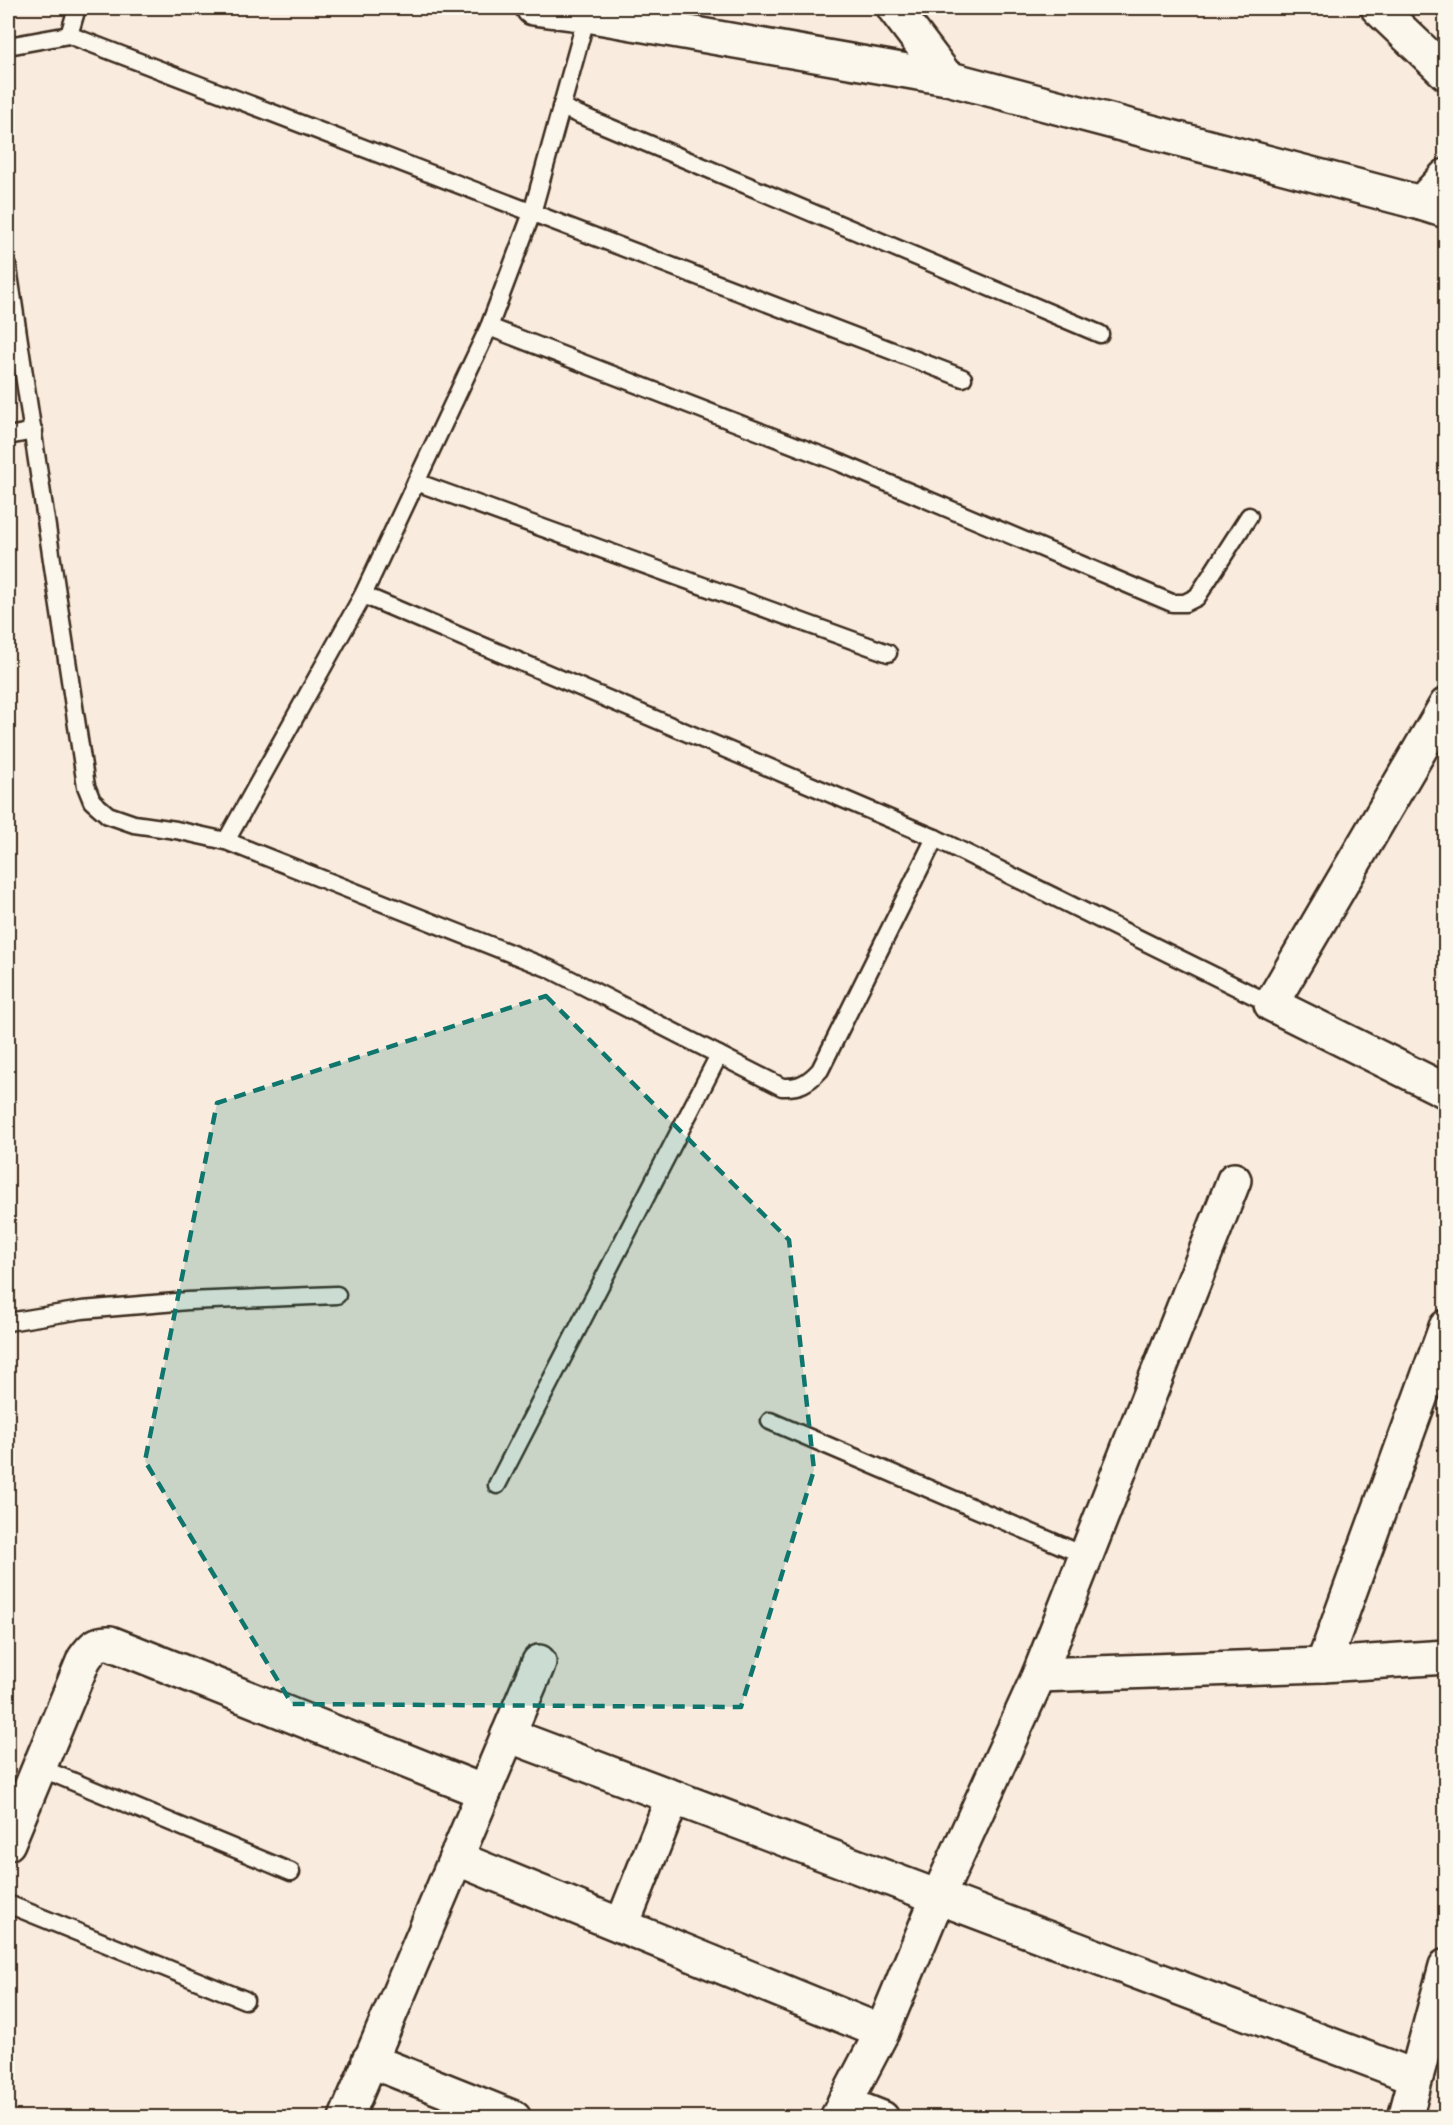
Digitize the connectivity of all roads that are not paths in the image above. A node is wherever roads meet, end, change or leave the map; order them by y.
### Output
1 (77, 8) edge
2 (533, 8) edge
3 (894, 8) edge
4 (1378, 8) edge
5 (587, 15) junction
6 (69, 35) junction
7 (8, 46) edge
8 (1446, 73) edge
9 (947, 78) junction
10 (561, 107) junction
11 (1446, 176) edge
12 (1433, 207) edge
13 (532, 213) junction
14 (8, 268) edge
15 (489, 327) junction
16 (1100, 334) dead end
17 (963, 378) dead end
18 (34, 431) junction
19 (8, 436) edge
20 (416, 482) junction
21 (1249, 516) dead end
22 (363, 595) junction
23 (888, 653) dead end
24 (1446, 705) edge
25 (935, 838) junction
26 (226, 841) junction
27 (1271, 1004) junction
28 (719, 1055) junction
29 (1446, 1091) edge
30 (1234, 1180) dead end
31 (337, 1295) dead end
32 (8, 1322) edge
33 (1446, 1327) edge
34 (770, 1421) dead end
35 (497, 1485) dead end
36 (1086, 1556) junction
37 (1446, 1656) edge
38 (539, 1662) dead end
39 (1323, 1665) junction
40 (1039, 1675) junction
41 (508, 1735) junction
42 (38, 1767) junction
43 (484, 1792) junction
44 (674, 1797) junction
45 (8, 1844) edge
46 (456, 1858) junction
47 (291, 1872) dead end
48 (938, 1897) junction
49 (8, 1904) edge
50 (622, 1925) junction
51 (1446, 1966) edge
52 (245, 2000) dead end
53 (882, 2032) junction
54 (369, 2060) junction
55 (1416, 2077) junction
56 (841, 2110) edge
57 (346, 2118) edge
58 (514, 2118) edge
59 (882, 2118) edge
60 (1405, 2118) edge

1 - 6 lane
2 - 5 street
3 - 9 street
4 - 8 street
5 - 9 street
5 - 10 lane
6 - 7 lane
6 - 13 lane
9 - 12 street
10 - 13 lane
10 - 16 lane
11 - 12 street
13 - 15 lane
13 - 17 lane
14 - 18 lane
15 - 20 lane
15 - 21 lane
18 - 19 lane
18 - 26 lane
20 - 22 lane
20 - 23 lane
22 - 25 lane
22 - 26 lane
24 - 27 street
25 - 27 lane
25 - 28 lane
26 - 28 lane
27 - 29 street
28 - 35 lane
30 - 36 street
31 - 32 lane
33 - 39 street
34 - 36 lane
36 - 40 street
37 - 39 street
38 - 41 street
39 - 40 street
40 - 48 street
41 - 43 street
41 - 44 street
42 - 43 street
42 - 45 street
42 - 47 lane
43 - 46 street
44 - 48 street
44 - 50 street
46 - 50 street
46 - 54 street
48 - 53 street
48 - 55 street
49 - 52 lane
50 - 53 street
51 - 55 street
53 - 56 street
54 - 57 street
54 - 58 street
55 - 60 street
56 - 59 street

